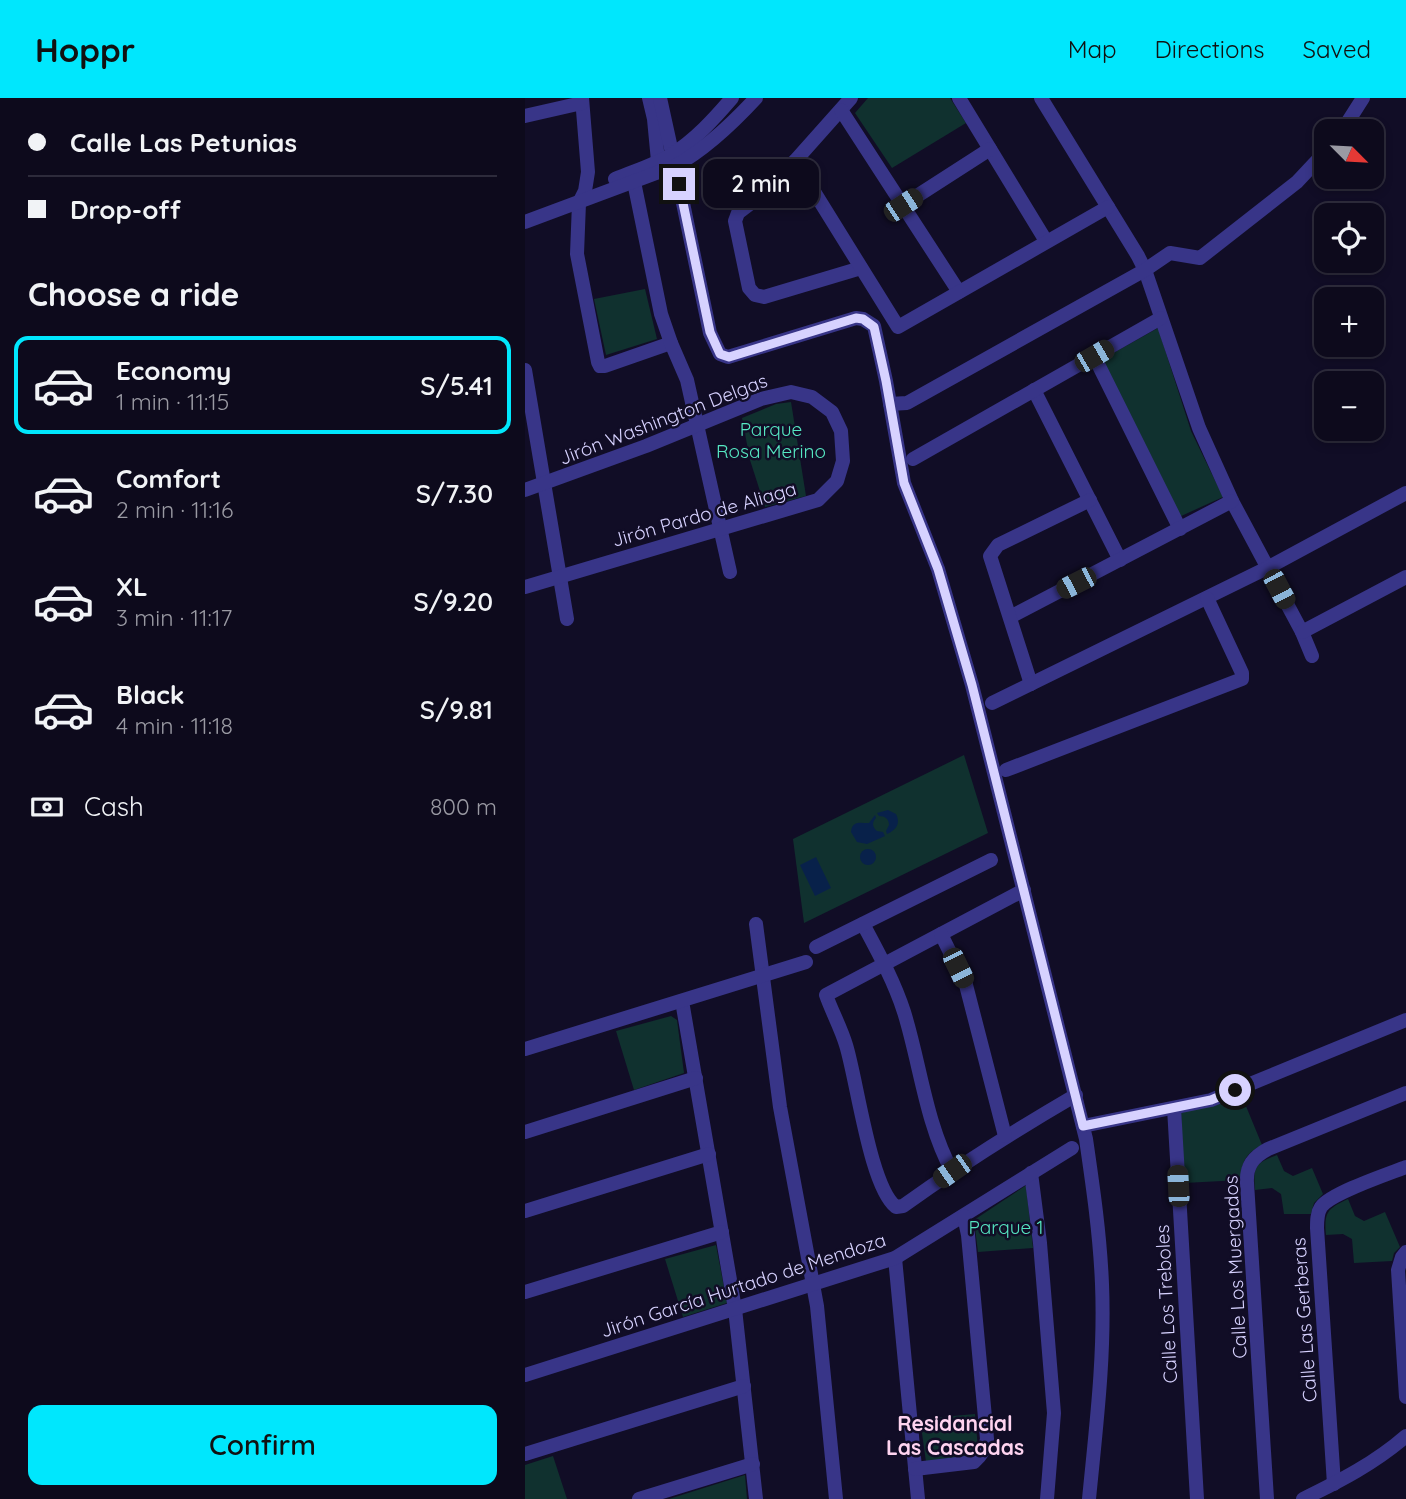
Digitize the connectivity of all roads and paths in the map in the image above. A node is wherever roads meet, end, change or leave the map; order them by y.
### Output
1 (649, 98) edge
2 (660, 98) edge
3 (732, 98) edge
4 (756, 98) edge
5 (852, 98) edge
6 (959, 98) edge
7 (1041, 98) edge
8 (1363, 98) edge
9 (582, 100) edge
10 (841, 110) junction
11 (525, 116) edge
12 (1350, 119) edge
13 (990, 149) junction
14 (674, 160) junction
15 (795, 160) junction
16 (658, 161) junction
17 (1314, 164) edge
18 (634, 182) junction
19 (582, 197) junction
20 (903, 205) junction
21 (1108, 206) junction
22 (525, 212) edge
23 (525, 222) edge
24 (1046, 241) junction
25 (861, 268) junction
26 (1145, 270) junction
27 (959, 292) junction
28 (1161, 317) junction
29 (671, 344) junction
30 (1094, 356) junction
31 (525, 370) edge
32 (1034, 390) junction
33 (527, 402) edge
34 (890, 404) junction
35 (697, 426) junction
36 (841, 431) joint
37 (913, 459) dead end
38 (544, 484) junction
39 (525, 491) edge
40 (1406, 493) edge
41 (1090, 500) junction
42 (1232, 501) junction
43 (720, 529) junction
44 (1180, 529) junction
45 (1120, 560) junction
46 (1267, 568) junction
47 (730, 572) dead end
48 (561, 576) junction
49 (1406, 576) edge
50 (525, 587) edge
51 (1207, 597) junction
52 (1010, 617) junction
53 (567, 619) dead end
54 (1302, 632) junction
55 (1312, 656) dead end
56 (1031, 684) junction
57 (992, 703) dead end
58 (1006, 770) dead end
59 (991, 860) dead end
60 (1024, 890) junction
61 (756, 924) dead end
62 (863, 924) junction
63 (941, 934) junction
64 (816, 947) dead end
65 (806, 962) dead end
66 (884, 964) junction
67 (762, 976) junction
68 (682, 1001) junction
69 (1406, 1020) edge
70 (525, 1049) edge
71 (696, 1078) junction
72 (1406, 1093) edge
73 (1076, 1095) junction
74 (1174, 1108) junction
75 (1083, 1126) junction
76 (525, 1132) edge
77 (1006, 1136) junction
78 (1072, 1148) dead end
79 (709, 1154) junction
80 (1406, 1167) edge
81 (952, 1171) junction
82 (1031, 1173) junction
83 (525, 1211) edge
84 (964, 1216) junction
85 (722, 1232) junction
86 (1406, 1252) edge
87 (895, 1258) junction
88 (813, 1285) junction
89 (525, 1292) edge
90 (735, 1309) junction
91 (525, 1375) edge
92 (744, 1386) junction
93 (1406, 1397) edge
94 (1406, 1436) edge
95 (525, 1454) edge
96 (753, 1464) junction
97 (915, 1469) junction
98 (1334, 1484) junction
99 (639, 1499) edge
100 (756, 1499) edge
101 (836, 1499) edge
102 (918, 1499) edge
103 (1047, 1499) edge
104 (1089, 1499) edge
105 (1197, 1499) edge
106 (1267, 1499) edge
107 (1303, 1499) edge

1 - 16 street
2 - 14 street
3 - 14 street
4 - 14 street
5 - 10 street
6 - 13 street
7 - 21 street
8 - 12 street
9 - 11 street
9 - 19 street
10 - 15 street
10 - 20 street
13 - 20 street
13 - 24 street
14 - 16 street
14 - 18 street
14 - 34 street
15 - 25 street
15 - 25 street
16 - 19 street
17 - 26 street
18 - 19 street
18 - 29 street
19 - 22 street
19 - 23 street
19 - 29 street
20 - 27 street
21 - 24 street
21 - 26 street
24 - 27 street
25 - 27 street
26 - 28 street
26 - 34 street
28 - 30 street
28 - 42 street
29 - 35 street
30 - 32 street
30 - 44 street
31 - 33 street
32 - 37 street
32 - 41 street
33 - 38 street
34 - 60 street
35 - 36 street, Jirón Washington Delgas
35 - 38 street, Jirón Washington Delgas
35 - 43 street
36 - 43 street, Jirón Pardo de Aliaga
38 - 39 street, Jirón Washington Delgas
38 - 48 street
40 - 46 street
41 - 45 street
41 - 52 street
42 - 44 street
42 - 46 street
43 - 47 street
43 - 48 street, Jirón Pardo de Aliaga
44 - 45 street
45 - 52 street
46 - 51 street
46 - 54 street
48 - 50 street, Jirón Pardo de Aliaga
48 - 53 street
49 - 54 street
51 - 56 street
51 - 58 street
52 - 56 street
54 - 55 street
56 - 57 street
59 - 62 street
60 - 63 street
60 - 73 street
61 - 67 street
62 - 64 street
62 - 66 street
63 - 66 street
63 - 77 street
65 - 67 street
66 - 81 street
66 - 81 street
67 - 68 street
67 - 88 street
68 - 70 street
68 - 71 street
69 - 74 street
71 - 76 street
71 - 79 street
72 - 106 street, Calle Los Muergados
73 - 75 street
73 - 77 street
74 - 75 street
74 - 105 street, Calle Los Treboles
75 - 104 street
77 - 81 street
78 - 82 street, Jirón García Hurtado de Mendoza
79 - 83 street
79 - 85 street
80 - 98 street, Calle Las Gerberas
82 - 84 street, Jirón García Hurtado de Mendoza
82 - 103 street
84 - 87 street, Jirón García Hurtado de Mendoza
84 - 97 street
85 - 89 street
85 - 90 street
86 - 93 street
87 - 88 street, Jirón García Hurtado de Mendoza
87 - 97 street
88 - 90 street, Jirón García Hurtado de Mendoza
88 - 101 street
90 - 91 street, Jirón García Hurtado de Mendoza
90 - 92 street
92 - 95 street
92 - 96 street
94 - 98 street
96 - 99 street
96 - 100 street
97 - 102 street
98 - 107 street

